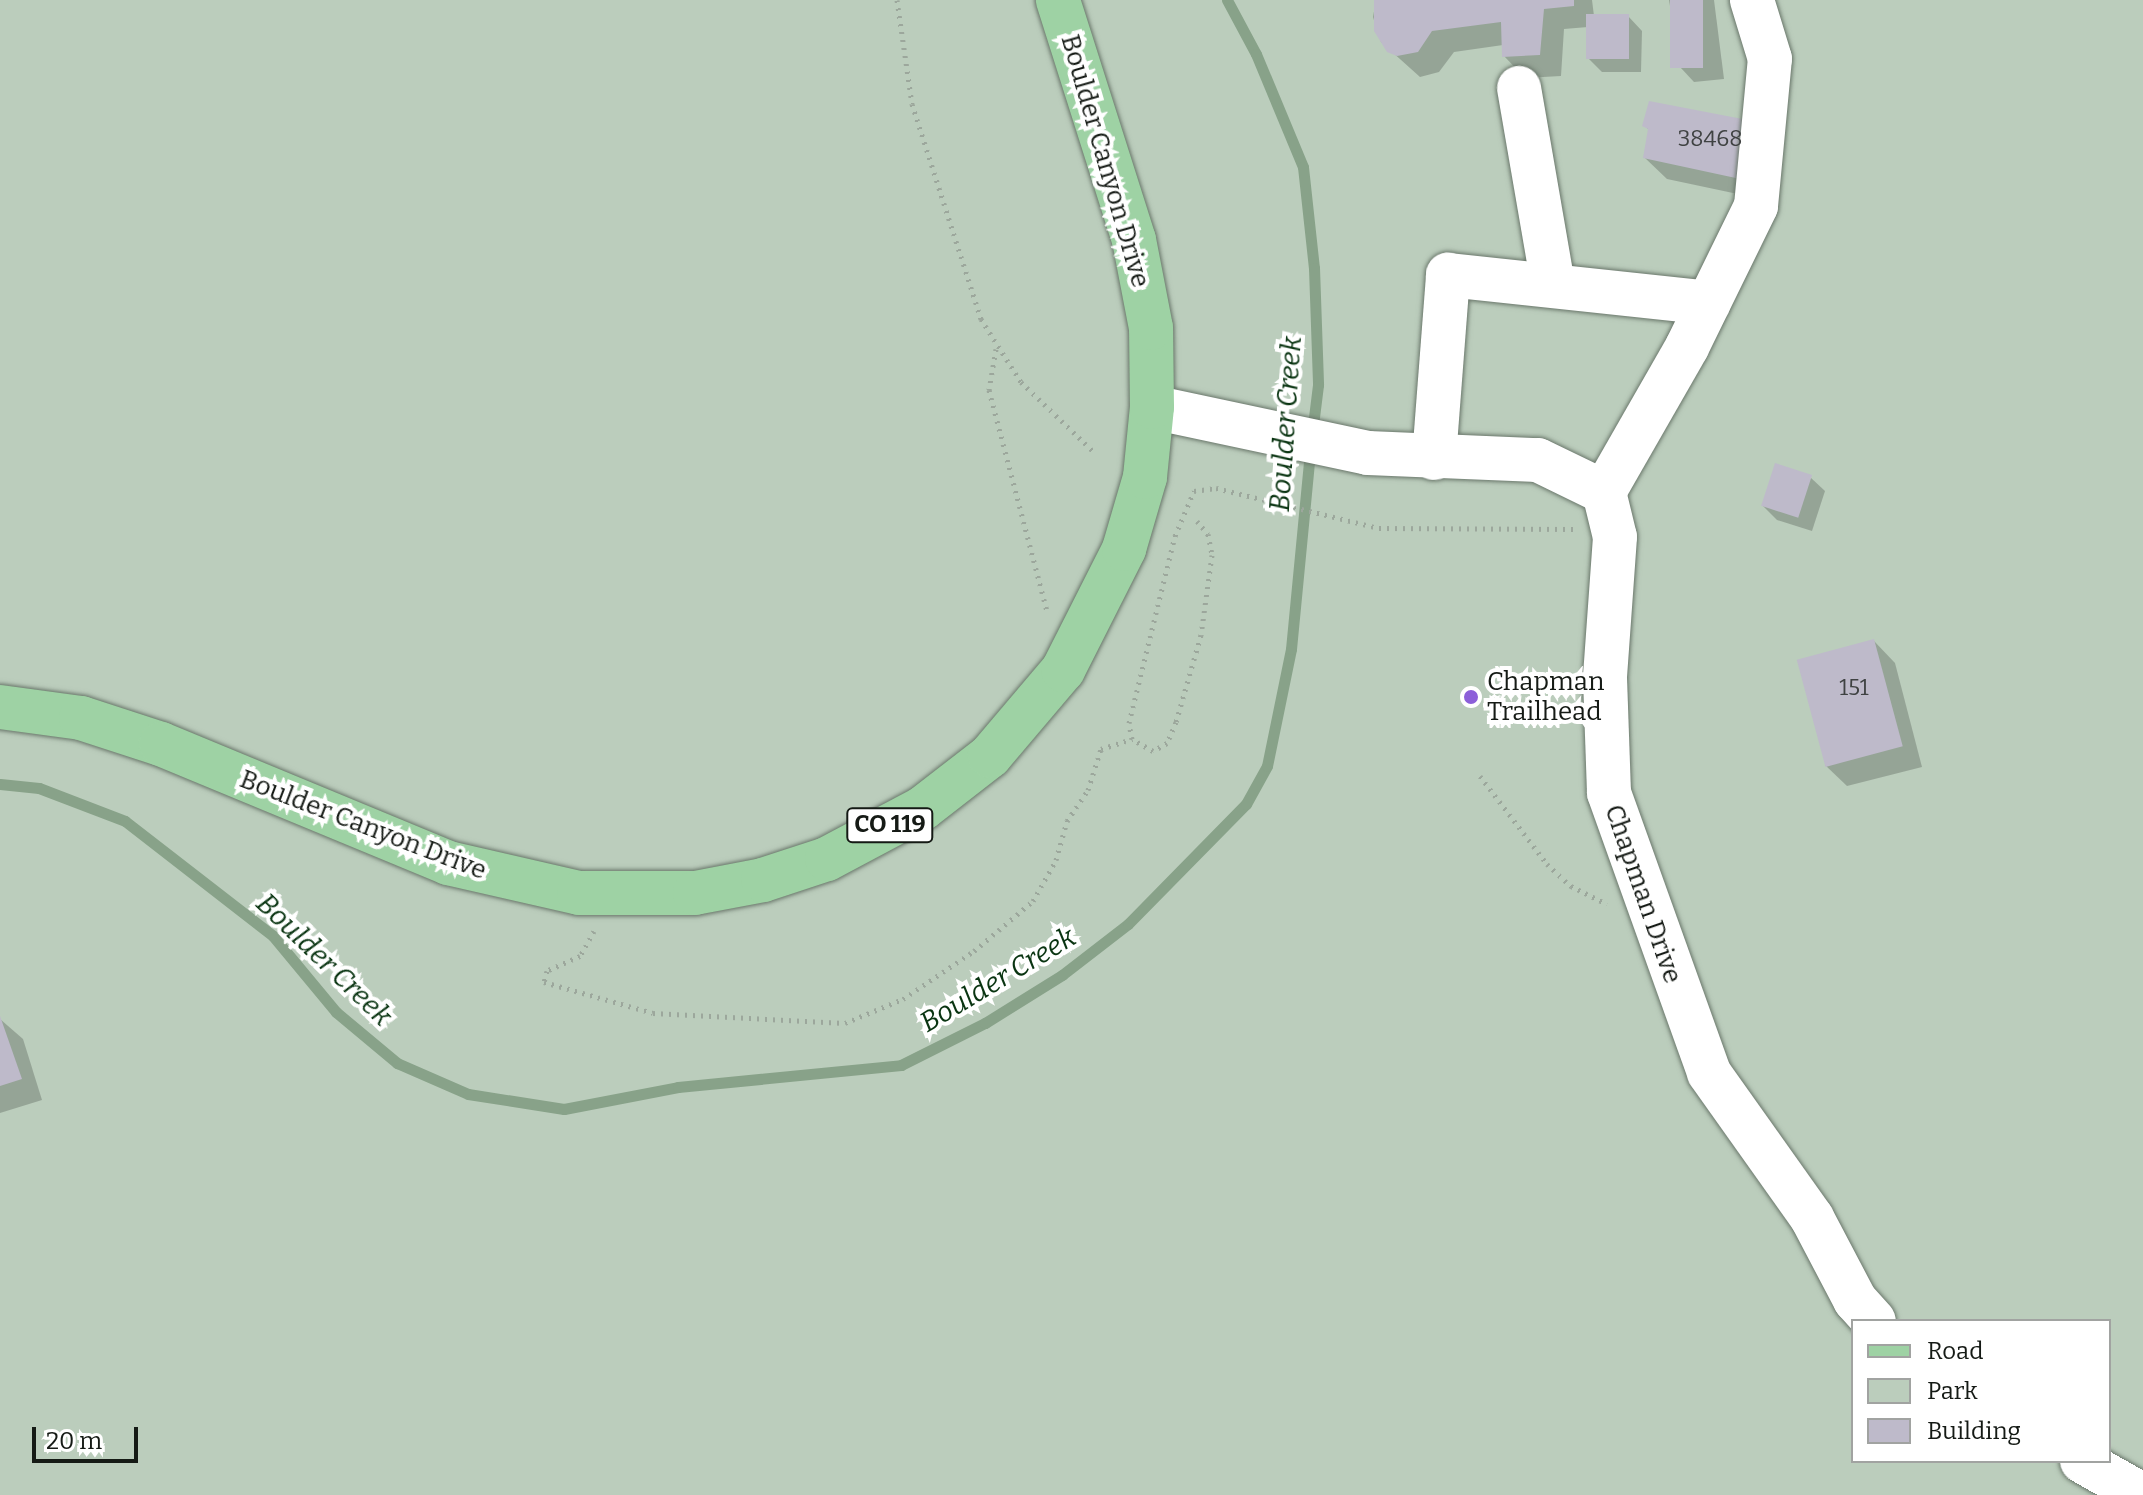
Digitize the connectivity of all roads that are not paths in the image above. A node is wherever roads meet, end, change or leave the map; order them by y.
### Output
1 (1058, 0) edge
2 (1752, 0) edge
3 (1519, 88) dead end
4 (1553, 284) junction
5 (1708, 303) junction
6 (1152, 407) junction
7 (1434, 458) junction
8 (1604, 492) junction
9 (0, 707) edge
10 (1872, 1319) edge
11 (2086, 1463) edge
12 (2142, 1495) edge

1 - 6 main road, Boulder Canyon Drive / CO 119
2 - 5 lane
3 - 4 lane
4 - 5 lane
4 - 7 lane
5 - 8 lane
6 - 7 lane
6 - 9 main road, Boulder Canyon Drive / CO 119
7 - 8 lane
8 - 10 lane, Chapman Drive
11 - 12 lane

